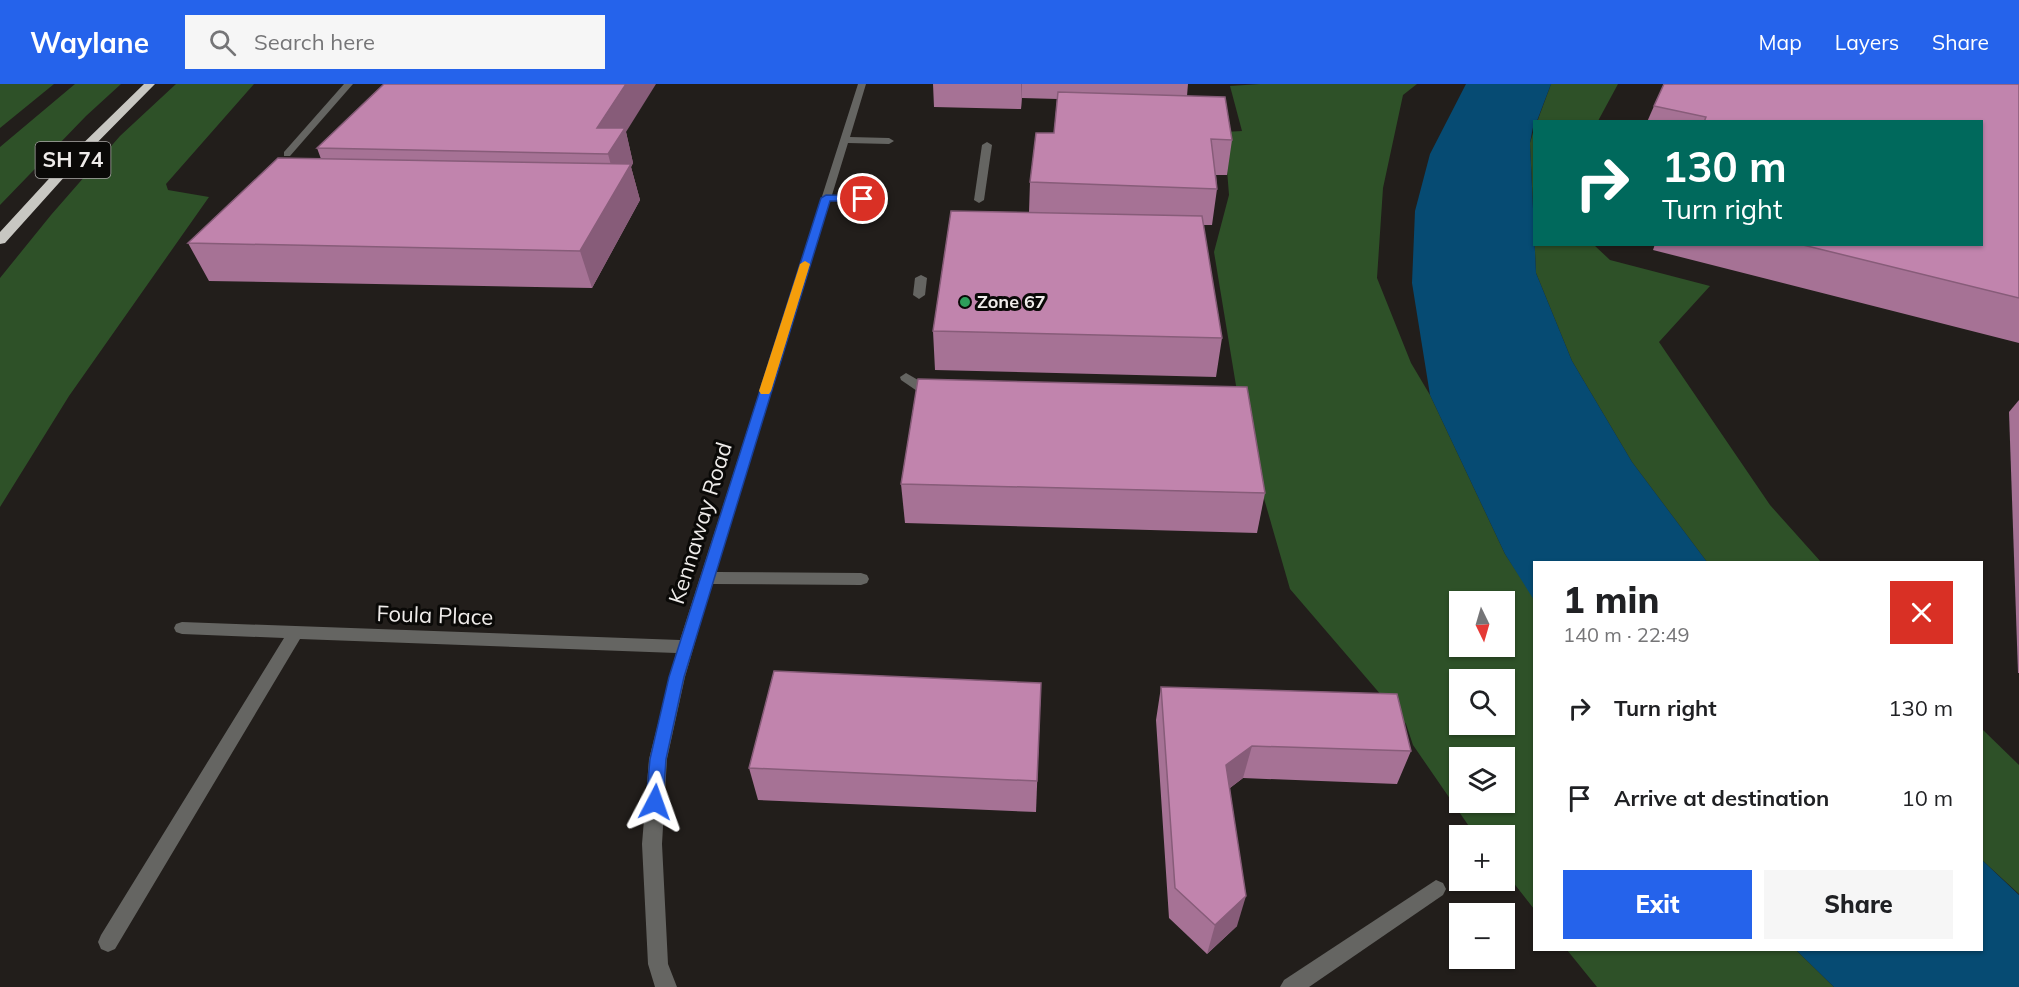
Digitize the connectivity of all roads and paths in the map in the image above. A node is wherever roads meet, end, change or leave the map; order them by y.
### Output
1 (150, 84) edge
2 (349, 84) edge
3 (862, 84) edge
4 (844, 140) junction
5 (889, 141) dead end
6 (987, 145) dead end
7 (286, 154) dead end
8 (826, 198) junction
9 (874, 199) dead end
10 (979, 201) dead end
11 (0, 240) edge
12 (921, 278) dead end
13 (919, 295) dead end
14 (906, 377) dead end
15 (925, 390) edge
16 (706, 578) junction
17 (861, 579) dead end
18 (182, 628) dead end
19 (296, 632) junction
20 (686, 646) junction
21 (1436, 889) dead end
22 (108, 942) dead end
23 (666, 987) edge
24 (1291, 987) edge

1 - 11 highway, SH 74
2 - 7 street
3 - 4 street, Kennaway Road
4 - 5 street
4 - 8 street, Kennaway Road
6 - 10 street
8 - 9 street
8 - 16 street, Kennaway Road
12 - 13 street
14 - 15 street
16 - 17 street
16 - 20 street, Kennaway Road
18 - 19 street, Foula Place
19 - 20 street, Foula Place
19 - 22 street
20 - 23 street, Kennaway Road
21 - 24 street

